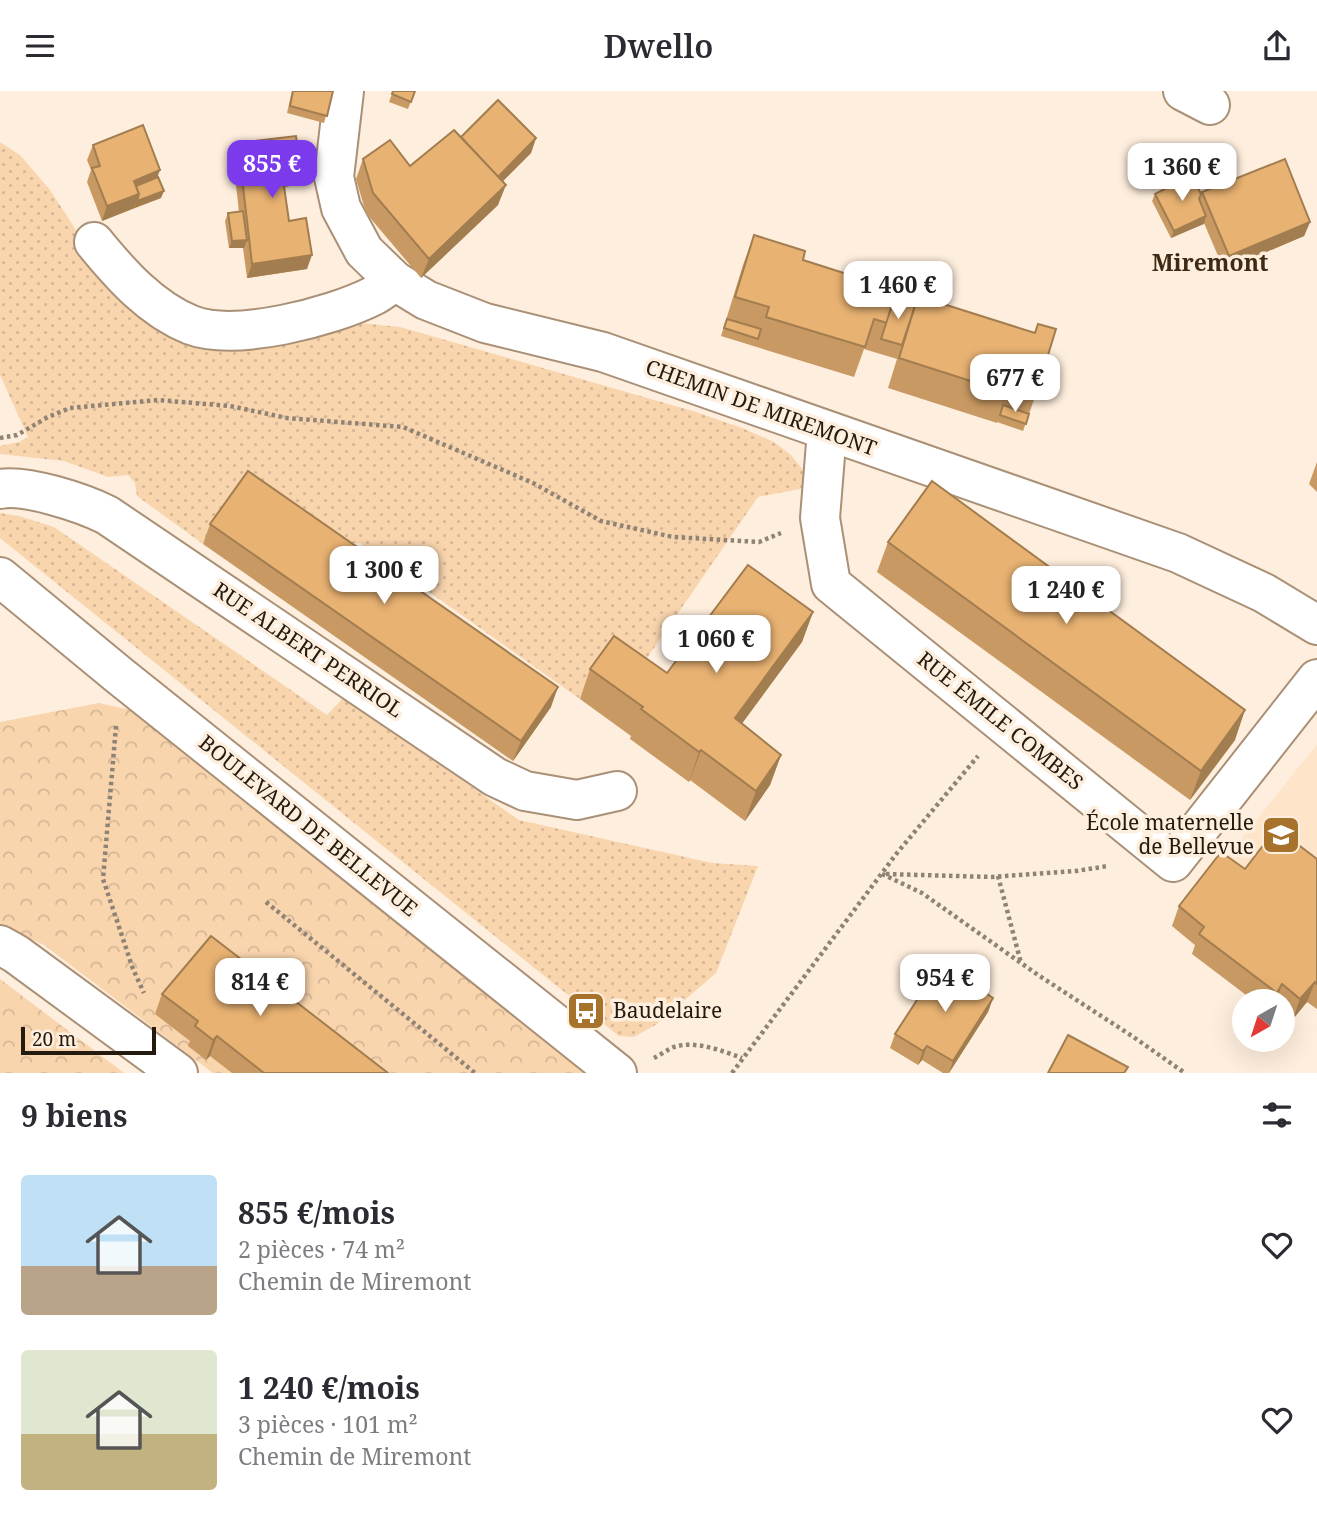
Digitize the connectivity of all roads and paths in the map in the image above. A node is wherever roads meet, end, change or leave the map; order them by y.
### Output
1 (344, 91) edge
2 (94, 242) dead end
3 (395, 281) junction
4 (827, 431) junction
5 (0, 438) edge
6 (0, 489) edge
7 (820, 518) junction
8 (0, 577) edge
9 (1317, 625) edge
10 (120, 676) junction
11 (1317, 679) edge
12 (1004, 725) junction
13 (617, 791) dead end
14 (1173, 862) junction
15 (882, 874) junction
16 (998, 876) junction
17 (266, 902) dead end
18 (0, 946) edge
19 (1021, 963) junction
20 (149, 1003) dead end
21 (742, 1058) junction
22 (632, 1068) edge
23 (178, 1073) edge
24 (475, 1073) edge
25 (732, 1073) edge
26 (1185, 1073) edge

1 - 3 street, CHEMIN DE MIREMONT
2 - 3 street
3 - 4 street, CHEMIN DE MIREMONT
4 - 7 street, RUE ÉMILE COMBES
4 - 9 street, CHEMIN DE MIREMONT
5 - 7 path
6 - 13 street, RUE ALBERT PERRIOL
7 - 12 street, RUE ÉMILE COMBES
8 - 10 street, BOULEVARD DE BELLEVUE
10 - 20 path
10 - 22 street, BOULEVARD DE BELLEVUE
11 - 14 street
12 - 14 street, RUE ÉMILE COMBES
12 - 15 path
14 - 16 path
15 - 16 path
15 - 19 path
15 - 21 path
16 - 19 path
17 - 24 path
18 - 23 street
19 - 26 path
21 - 22 path
21 - 25 path

